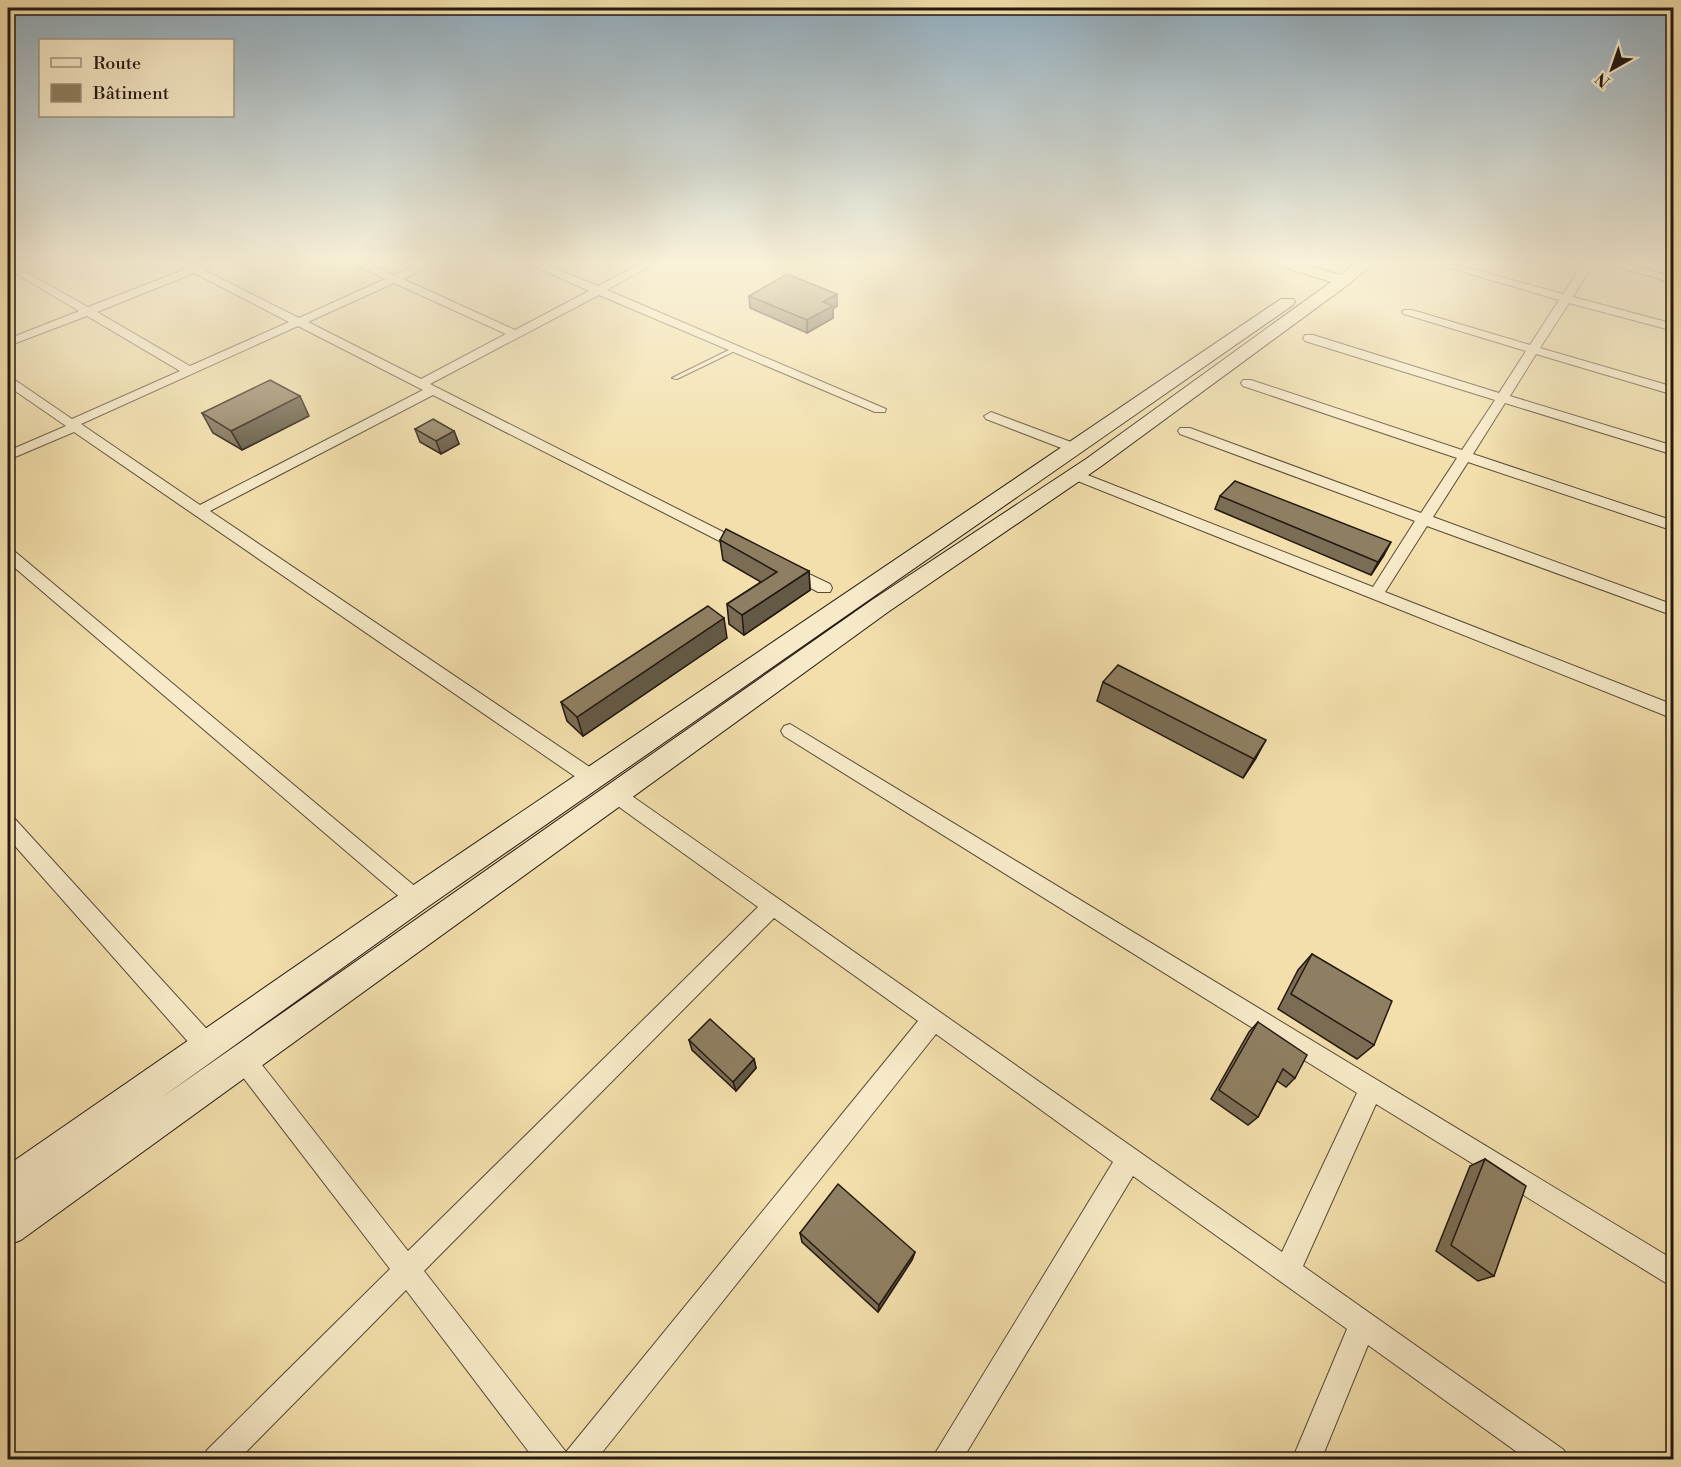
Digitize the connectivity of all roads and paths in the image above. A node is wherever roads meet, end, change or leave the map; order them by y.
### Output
1 (43, 329) edge
2 (117, 329) edge
3 (281, 329) edge
4 (313, 329) edge
5 (505, 329) edge
6 (524, 329) edge
7 (693, 329) edge
8 (1252, 329) edge
9 (1264, 329) edge
10 (1467, 329) edge
11 (1546, 329) edge
12 (515, 334) junction
13 (1309, 338) dead end
14 (8, 343) edge
15 (737, 348) junction
16 (1533, 349) junction
17 (189, 371) junction
18 (675, 378) dead end
19 (8, 381) edge
20 (1247, 383) dead end
21 (427, 387) junction
22 (1674, 391) edge
23 (1502, 398) junction
24 (880, 408) dead end
25 (991, 416) dead end
26 (73, 425) junction
27 (1185, 431) dead end
28 (1074, 448) junction
29 (1674, 451) edge
30 (8, 456) edge
31 (1465, 456) junction
32 (1076, 475) junction
33 (199, 511) junction
34 (1424, 519) junction
35 (1674, 526) edge
36 (8, 554) edge
37 (824, 588) dead end
38 (1376, 594) junction
39 (1674, 611) edge
40 (1674, 712) edge
41 (790, 731) dead end
42 (593, 779) junction
43 (615, 794) junction
44 (8, 825) edge
45 (416, 899) junction
46 (772, 906) junction
47 (933, 1020) junction
48 (206, 1045) junction
49 (243, 1059) junction
50 (1371, 1088) junction
51 (1129, 1159) junction
52 (8, 1186) edge
53 (8, 1227) edge
54 (407, 1271) junction
55 (1287, 1271) junction
56 (1674, 1275) edge
57 (1363, 1324) junction
58 (217, 1460) edge
59 (554, 1460) edge
60 (577, 1460) edge
61 (945, 1460) edge
62 (1306, 1460) edge
63 (1554, 1460) edge

1 - 14 street
2 - 17 street
3 - 17 street
4 - 21 street
5 - 12 street
6 - 12 street
7 - 15 street
8 - 28 main road
9 - 32 main road
10 - 16 street
11 - 16 street
12 - 21 street
13 - 23 street
15 - 18 lane
15 - 24 street
16 - 22 street
16 - 23 street
17 - 26 street
19 - 26 street
20 - 31 street
21 - 33 street
21 - 37 street
23 - 29 street
23 - 31 street
25 - 28 street
26 - 30 street
26 - 33 street
27 - 34 street
28 - 42 main road
31 - 34 street
31 - 35 street
32 - 38 street
32 - 43 main road
33 - 42 street
34 - 38 street
34 - 39 street
36 - 45 street
38 - 40 street
41 - 50 street
42 - 45 main road
43 - 46 street
43 - 49 main road
44 - 48 street
45 - 48 main road
46 - 47 street
46 - 54 street
47 - 51 street
47 - 60 street
48 - 52 main road
49 - 53 main road
49 - 54 street
50 - 55 street
50 - 56 street
51 - 55 street
51 - 61 street
54 - 58 street
54 - 59 street
55 - 57 street
57 - 62 street
57 - 63 street

